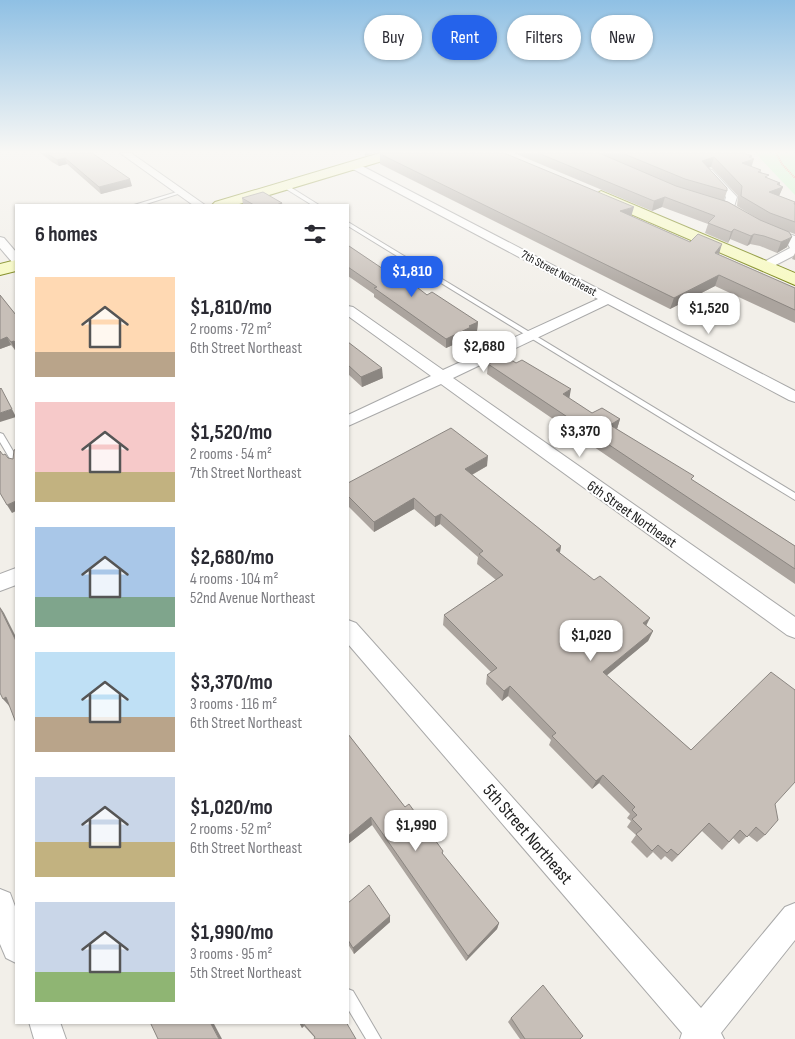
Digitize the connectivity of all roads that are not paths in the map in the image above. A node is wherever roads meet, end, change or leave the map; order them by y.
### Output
1 (422, 201) edge
2 (612, 201) edge
3 (730, 201) edge
4 (728, 208) edge
5 (753, 222) edge
6 (349, 225) edge
7 (0, 241) edge
8 (795, 248) edge
9 (15, 258) edge
10 (15, 265) edge
11 (764, 266) junction
12 (0, 270) edge
13 (795, 280) edge
14 (608, 299) junction
15 (349, 311) edge
16 (530, 336) junction
17 (441, 377) junction
18 (795, 398) edge
19 (349, 421) edge
20 (0, 436) edge
21 (15, 460) edge
22 (795, 497) edge
23 (15, 576) edge
24 (0, 583) edge
25 (795, 629) edge
26 (349, 630) edge
27 (0, 903) edge
28 (795, 917) edge
29 (15, 945) edge
30 (349, 998) edge
31 (45, 1024) edge
32 (702, 1037) edge
33 (50, 1039) edge
34 (374, 1039) edge

1 - 14 street, 7th Street Northeast
2 - 11 street
3 - 4 street
5 - 8 street
6 - 16 lane
7 - 9 street
8 - 11 street
10 - 12 street
11 - 13 street
14 - 16 street
14 - 18 street, 7th Street Northeast
15 - 17 street, 6th Street Northeast
16 - 17 street
16 - 22 lane
17 - 19 street
17 - 25 street, 6th Street Northeast
20 - 21 lane
23 - 24 street
26 - 32 street, 5th Street Northeast
27 - 29 street
28 - 32 street
30 - 34 lane
31 - 33 street

